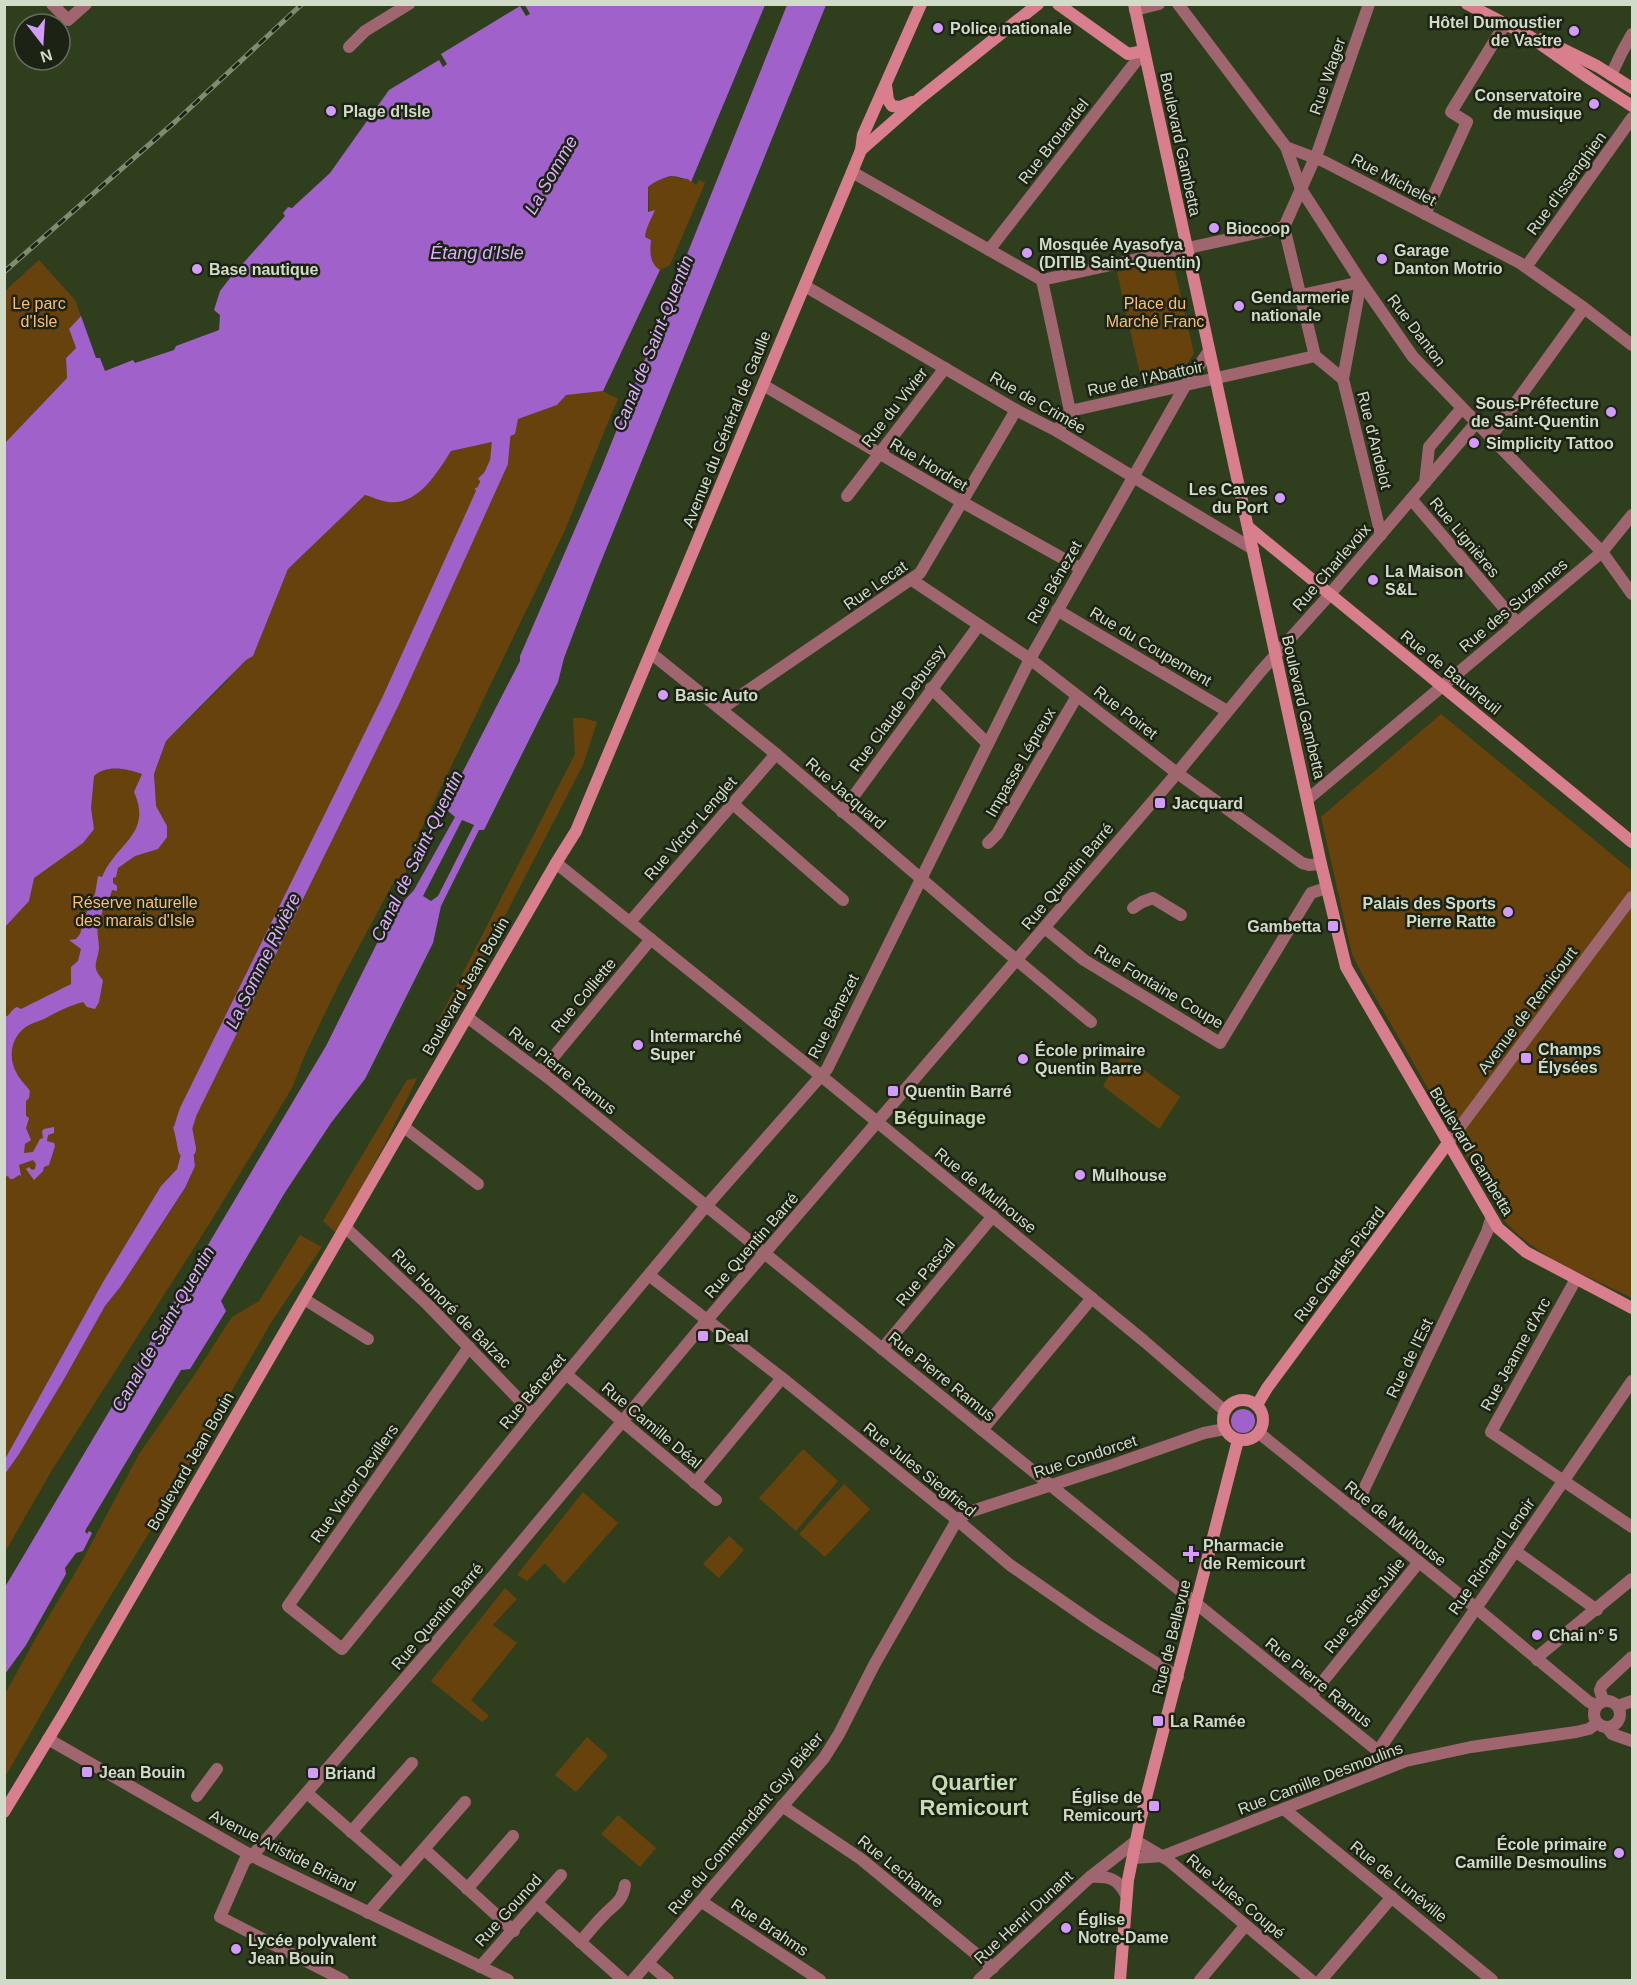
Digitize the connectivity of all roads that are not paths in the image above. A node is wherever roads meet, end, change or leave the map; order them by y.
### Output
1 (52, 4) edge
2 (86, 4) edge
3 (409, 4) edge
4 (921, 4) edge
5 (1038, 4) edge
6 (1058, 4) edge
7 (1159, 4) edge
8 (1178, 4) edge
9 (1369, 4) edge
10 (1467, 4) edge
11 (1134, 7) edge
12 (1505, 24) junction
13 (1632, 34) edge
14 (1529, 36) junction
15 (349, 47) dead end
16 (1144, 51) junction
17 (1611, 75) junction
18 (886, 84) junction
19 (1632, 88) edge
20 (919, 99) junction
21 (1632, 106) edge
22 (1632, 118) edge
23 (1286, 147) junction
24 (861, 150) junction
25 (1316, 157) junction
26 (852, 172) junction
27 (1302, 189) junction
28 (1425, 214) junction
29 (1284, 227) junction
30 (1187, 248) junction
31 (989, 250) junction
32 (1526, 267) junction
33 (1042, 280) junction
34 (1361, 282) junction
35 (805, 286) junction
36 (1301, 295) junction
37 (1584, 308) junction
38 (1632, 345) edge
39 (1209, 351) junction
40 (1315, 356) junction
41 (945, 368) junction
42 (1344, 379) junction
43 (1216, 380) junction
44 (763, 385) junction
45 (1185, 386) junction
46 (1462, 408) junction
47 (1016, 410) junction
48 (1070, 411) junction
49 (1476, 423) junction
50 (1057, 432) junction
51 (1490, 438) junction
52 (879, 453) junction
53 (1134, 479) junction
54 (1425, 483) junction
55 (847, 496) dead end
56 (1411, 499) junction
57 (962, 502) junction
58 (1632, 514) edge
59 (1248, 527) junction
60 (1381, 535) junction
61 (1253, 549) junction
62 (1602, 552) junction
63 (1288, 561) junction
64 (1080, 568) junction
65 (1259, 578) junction
66 (912, 580) junction
67 (1330, 594) junction
68 (1632, 594) edge
69 (1058, 610) junction
70 (1517, 623) junction
71 (979, 625) junction
72 (652, 654) junction
73 (1276, 656) junction
74 (1030, 659) junction
75 (1442, 686) junction
76 (931, 688) junction
77 (1077, 696) junction
78 (721, 710) junction
79 (1227, 711) junction
80 (988, 744) junction
81 (776, 754) junction
82 (1178, 772) junction
83 (1308, 799) junction
84 (733, 804) junction
85 (842, 812) junction
86 (1632, 842) edge
87 (988, 843) dead end
88 (556, 863) junction
89 (1321, 864) junction
90 (920, 878) junction
91 (1326, 888) junction
92 (1632, 897) edge
93 (843, 900) dead end
94 (1133, 908) dead end
95 (1181, 915) dead end
96 (630, 922) junction
97 (1045, 928) junction
98 (651, 939) junction
99 (1016, 960) junction
100 (467, 1017) junction
101 (1091, 1022) dead end
102 (541, 1072) junction
103 (820, 1075) junction
104 (877, 1123) junction
105 (404, 1127) junction
106 (1448, 1143) junction
107 (478, 1184) dead end
108 (706, 1206) junction
109 (993, 1216) junction
110 (1491, 1219) junction
111 (346, 1228) junction
112 (765, 1254) junction
113 (650, 1276) junction
114 (1576, 1279) junction
115 (1092, 1298) junction
116 (304, 1299) junction
117 (1632, 1308) edge
118 (707, 1320) junction
119 (368, 1339) dead end
120 (469, 1347) junction
121 (882, 1349) junction
122 (567, 1375) junction
123 (782, 1378) junction
124 (1632, 1382) edge
125 (1257, 1405) junction
126 (1225, 1411) junction
127 (533, 1414) junction
128 (623, 1422) junction
129 (1225, 1429) junction
130 (982, 1430) junction
131 (1259, 1433) junction
132 (1238, 1440) junction
133 (1564, 1481) junction
134 (696, 1483) junction
135 (1050, 1485) junction
136 (716, 1500) dead end
137 (1354, 1510) junction
138 (957, 1520) junction
139 (1632, 1527) edge
140 (1515, 1551) junction
141 (1419, 1562) junction
142 (1632, 1579) edge
143 (1196, 1604) junction
144 (1476, 1608) junction
145 (1597, 1610) junction
146 (318, 1630) joint
147 (1632, 1657) edge
148 (1537, 1660) junction
149 (1178, 1677) junction
150 (1311, 1696) junction
151 (1632, 1701) edge
152 (1600, 1703) junction
153 (1618, 1706) junction
154 (1619, 1720) junction
155 (1602, 1725) junction
156 (1632, 1736) edge
157 (48, 1739) junction
158 (1632, 1741) edge
159 (1378, 1750) junction
160 (412, 1763) dead end
161 (217, 1769) dead end
162 (1382, 1770) junction
163 (307, 1793) junction
164 (197, 1796) dead end
165 (465, 1802) dead end
166 (782, 1806) junction
167 (1284, 1809) junction
168 (4, 1812) edge
169 (351, 1832) junction
170 (513, 1836) dead end
171 (1136, 1841) junction
172 (424, 1849) junction
173 (252, 1856) junction
174 (1163, 1856) junction
175 (1133, 1858) junction
176 (401, 1875) junction
177 (561, 1875) dead end
178 (1090, 1877) junction
179 (625, 1885) dead end
180 (467, 1889) junction
181 (1126, 1895) junction
182 (1392, 1897) junction
183 (702, 1902) junction
184 (538, 1904) junction
185 (368, 1913) junction
186 (1245, 1926) junction
187 (514, 1931) junction
188 (580, 1942) junction
189 (648, 1963) junction
190 (480, 1967) junction
191 (993, 1968) junction
192 (343, 1980) edge
193 (508, 1980) edge
194 (623, 1980) edge
195 (633, 1980) edge
196 (668, 1980) edge
197 (820, 1980) edge
198 (979, 1980) edge
199 (1120, 1980) edge
200 (1200, 1980) edge
201 (1311, 1980) edge
202 (1321, 1980) edge
203 (1489, 1980) edge

1 - 2 street
3 - 15 street
4 - 18 street, Avenue du Général de Gaulle
5 - 20 street
6 - 16 street
7 - 11 street
8 - 23 street
9 - 25 street, Rue Wager
10 - 12 street
11 - 16 street, Boulevard Gambetta
12 - 14 street
12 - 28 street
13 - 17 street
14 - 17 street
14 - 21 street
16 - 30 street, Boulevard Gambetta
16 - 31 street, Rue Brouardel
17 - 19 street
18 - 20 street
18 - 24 street, Avenue du Général de Gaulle
20 - 24 street
22 - 32 street, Rue d'Issenghien
23 - 25 street, Rue Michelet
23 - 27 street, Rue Danton
24 - 26 street, Avenue du Général de Gaulle
25 - 27 street, Rue Wager
25 - 28 street, Rue Michelet
26 - 31 street
26 - 35 street, Avenue du Général de Gaulle
27 - 29 street, Rue Wager
27 - 34 street, Rue Danton
28 - 32 street, Rue Michelet
29 - 30 street
29 - 36 street
30 - 33 street
30 - 39 street, Boulevard Gambetta
31 - 33 street
32 - 37 street, Rue Michelet
33 - 48 street
34 - 36 street
34 - 42 street, Rue d'Andelot
34 - 46 street, Rue Danton
35 - 41 street, Rue de Crimée
35 - 44 street, Avenue du Général de Gaulle
36 - 40 street
37 - 38 street, Rue Michelet
37 - 51 street
39 - 43 street, Boulevard Gambetta
39 - 45 street, Rue Bénezet
40 - 42 street
40 - 43 street, Rue de l'Abattoir
41 - 47 street, Rue de Crimée
41 - 52 street, Rue du Vivier
42 - 60 street, Rue d'Andelot
43 - 45 street, Rue de l'Abattoir
43 - 59 street, Boulevard Gambetta
44 - 52 street, Rue Hordret
44 - 72 street, Avenue du Général de Gaulle
45 - 48 street, Rue de l'Abattoir
45 - 53 street, Rue Bénezet
46 - 49 street, Rue Danton
46 - 54 street
47 - 50 street, Rue de Crimée
47 - 57 street, Rue Lecat
48 - 50 street, Rue de l'Abattoir
49 - 51 street, Rue Danton
49 - 54 street, Rue Charlevoix
50 - 53 street, Rue de Crimée
51 - 62 street, Rue Danton
52 - 55 street, Rue du Vivier
52 - 57 street, Rue Hordret
53 - 61 street, Rue de Crimée
53 - 64 street, Rue Bénezet
54 - 56 street, Rue Charlevoix
56 - 60 street, Rue Charlevoix
56 - 70 street, Rue Lignières
57 - 64 street, Rue Hordret
57 - 66 street, Rue Lecat
58 - 62 street, Rue des Suzannes
59 - 61 street, Boulevard Gambetta
59 - 63 street, Rue de Baudreuil
60 - 67 street, Rue Charlevoix
61 - 65 street, Boulevard Gambetta
62 - 68 street, Rue Danton
62 - 70 street, Rue des Suzannes
63 - 65 street
63 - 67 street, Rue de Baudreuil
64 - 69 street, Rue Bénezet
65 - 73 street, Boulevard Gambetta
66 - 71 street, Rue Poiret
66 - 78 street, Rue Lecat
67 - 73 street, Rue Charlevoix
67 - 75 street, Rue de Baudreuil
69 - 74 street, Rue Bénezet
69 - 79 street, Rue du Coupement
70 - 75 street, Rue des Suzannes
71 - 74 street, Rue Poiret
71 - 76 street, Rue Claude Debussy
72 - 78 street, Rue Jacquard
72 - 88 street, Avenue du Général de Gaulle
73 - 79 street, Rue Quentin Barré
73 - 83 street, Boulevard Gambetta
74 - 77 street, Rue Poiret
74 - 80 street, Rue Bénezet
75 - 83 street, Rue des Suzannes
75 - 86 street, Rue de Baudreuil
76 - 80 street
76 - 85 street, Rue Claude Debussy
77 - 82 street, Rue Poiret
77 - 87 street, Impasse Lépreux
78 - 81 street, Rue Jacquard
79 - 82 street, Rue Quentin Barré
80 - 90 street, Rue Bénezet
81 - 84 street, Rue Victor Lenglet
81 - 85 street, Rue Jacquard
82 - 89 street, Rue Poiret
82 - 97 street, Rue Quentin Barré
83 - 89 street, Boulevard Gambetta
84 - 93 street
84 - 96 street, Rue Victor Lenglet
85 - 90 street, Rue Jacquard
88 - 96 street, Rue de Mulhouse
88 - 100 street, Boulevard Jean Bouin
89 - 91 street, Boulevard Gambetta
90 - 99 street, Rue Jacquard
90 - 103 street, Rue Bénezet
91 - 97 street, Rue Fontaine Coupe
91 - 106 street, Boulevard Gambetta
92 - 106 street, Avenue de Remicourt
94 - 95 street
96 - 98 street, Rue de Mulhouse
97 - 99 street, Rue Quentin Barré
98 - 102 street, Rue Colliette
98 - 103 street, Rue de Mulhouse
99 - 101 street, Rue Jacquard
99 - 104 street, Rue Quentin Barré
100 - 102 street, Rue Pierre Ramus
100 - 105 street, Boulevard Jean Bouin
102 - 108 street, Rue Pierre Ramus
103 - 104 street, Rue de Mulhouse
103 - 108 street, Rue Bénezet
104 - 109 street, Rue de Mulhouse
104 - 112 street, Rue Quentin Barré
105 - 107 street
105 - 111 street, Boulevard Jean Bouin
106 - 110 street, Boulevard Gambetta
106 - 125 street, Rue Charles Picard
108 - 112 street, Rue Pierre Ramus
108 - 113 street, Rue Bénezet
109 - 115 street, Rue de Mulhouse
109 - 121 street, Rue Pascal
110 - 114 street, Boulevard Gambetta
110 - 137 street, Rue de l'Est
111 - 116 street, Boulevard Jean Bouin
111 - 120 street, Rue Honoré de Balzac
112 - 118 street, Rue Quentin Barré
112 - 121 street, Rue Pierre Ramus
113 - 118 street, Rue Jules Siegfried
113 - 122 street, Rue Bénezet
114 - 117 street, Boulevard Gambetta
114 - 133 street, Rue Jeanne d'Arc
115 - 126 street, Rue de Mulhouse
115 - 130 street
116 - 119 street
116 - 157 street, Boulevard Jean Bouin
118 - 123 street, Rue Jules Siegfried
118 - 128 street, Rue Quentin Barré
120 - 127 street, Rue Honoré de Balzac
120 - 146 street, Rue Victor Devillers
121 - 130 street, Rue Pierre Ramus
122 - 127 street, Rue Bénezet
122 - 128 street, Rue Camille Déal
123 - 134 street
123 - 138 street, Rue Jules Siegfried
124 - 133 street, Rue Richard Lenoir
125 - 126 street
125 - 131 street
126 - 129 street
127 - 146 street, Rue Bénezet
128 - 134 street, Rue Camille Déal
128 - 163 street, Rue Quentin Barré
129 - 132 street
129 - 135 street, Rue Condorcet
130 - 135 street, Rue Pierre Ramus
131 - 132 street
131 - 137 street, Rue de Mulhouse
132 - 143 street, Rue de Bellevue
133 - 139 street
133 - 140 street, Rue Richard Lenoir
134 - 136 street, Rue Camille Déal
135 - 138 street, Rue Condorcet
135 - 143 street, Rue Pierre Ramus
137 - 141 street, Rue de Mulhouse
138 - 149 street, Rue Jules Siegfried
138 - 166 street, Rue du Commandant Guy Biéler
140 - 144 street, Rue Richard Lenoir
140 - 145 street
141 - 144 street, Rue de Mulhouse
141 - 150 street, Rue Sainte-Julie
142 - 145 street
143 - 149 street, Rue de Bellevue
143 - 150 street, Rue Pierre Ramus
144 - 148 street, Rue de Mulhouse
144 - 159 street, Rue Richard Lenoir
145 - 148 street
147 - 152 street
148 - 152 street, Rue de Mulhouse
149 - 171 street, Rue de Bellevue
150 - 159 street, Rue Pierre Ramus
151 - 153 street
152 - 153 street
152 - 155 street
153 - 154 street
154 - 155 street
154 - 156 street
155 - 158 street
155 - 162 street, Rue Camille Desmoulins
157 - 168 street, Boulevard Jean Bouin
157 - 173 street, Avenue Aristide Briand
159 - 162 street, Rue Pierre Ramus
160 - 169 street
161 - 164 street
162 - 167 street, Rue Camille Desmoulins
163 - 169 street
163 - 173 street, Rue Quentin Barré
165 - 172 street
166 - 183 street, Rue du Commandant Guy Biéler
166 - 191 street, Rue Lechantre
167 - 174 street, Rue Camille Desmoulins
167 - 182 street, Rue de Lunéville
169 - 176 street
170 - 180 street
171 - 174 street, Rue Jules Coupé
171 - 175 street, Rue de Bellevue
171 - 178 street, Rue Henri Dunant
172 - 176 street
172 - 180 street
173 - 185 street, Avenue Aristide Briand
173 - 192 street, Rue Quentin Barré
174 - 175 street, Rue Camille Desmoulins
174 - 186 street, Rue Jules Coupé
175 - 181 street, Rue de Bellevue
176 - 185 street
177 - 184 street, Rue Gounod
178 - 181 street
178 - 191 street, Rue Henri Dunant
179 - 188 street
180 - 187 street
181 - 199 street, Rue de Bellevue
182 - 202 street
182 - 203 street, Rue de Lunéville
183 - 189 street, Rue du Commandant Guy Biéler
183 - 197 street, Rue Brahms
184 - 187 street, Rue Gounod
184 - 188 street
185 - 190 street, Avenue Aristide Briand
186 - 200 street
186 - 201 street, Rue Jules Coupé
187 - 190 street, Rue Gounod
188 - 194 street
189 - 195 street, Rue du Commandant Guy Biéler
189 - 196 street
190 - 193 street, Avenue Aristide Briand
191 - 198 street, Rue Henri Dunant

